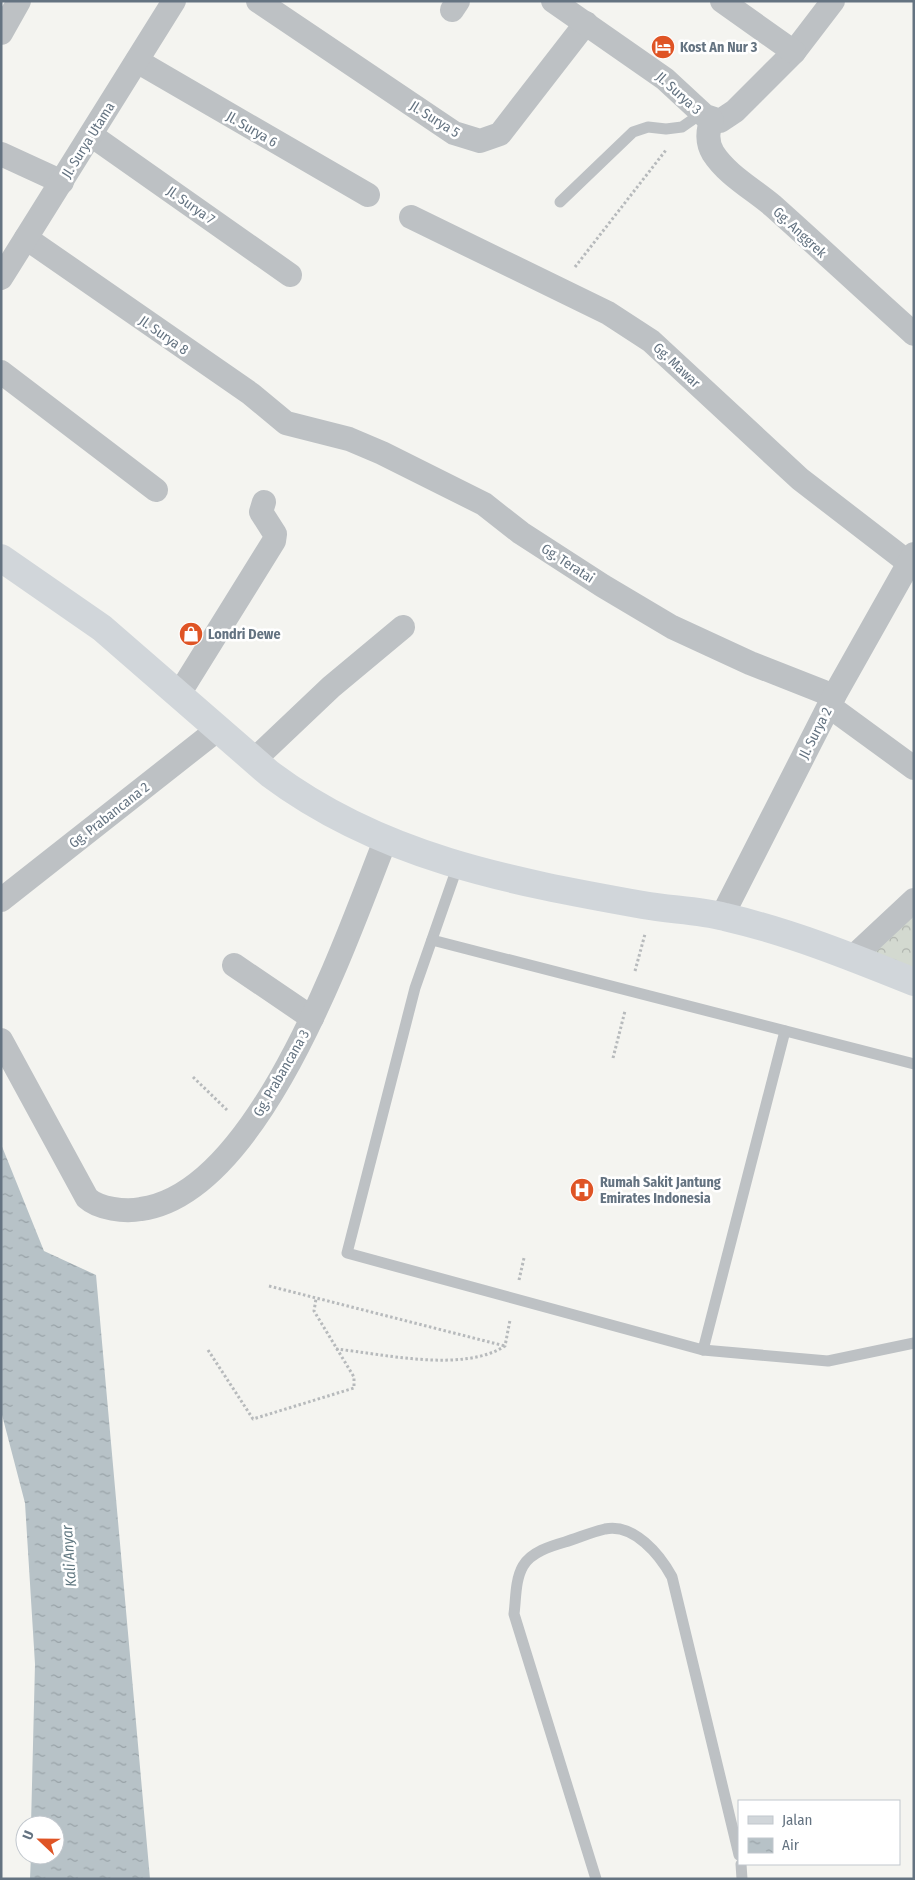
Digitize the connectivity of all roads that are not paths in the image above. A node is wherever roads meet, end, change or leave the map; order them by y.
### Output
1 (19, 1) edge
2 (174, 1) edge
3 (258, 1) edge
4 (553, 1) edge
5 (722, 1) edge
6 (833, 1) edge
7 (586, 24) junction
8 (1, 32) edge
9 (794, 52) junction
10 (136, 61) junction
11 (707, 116) junction
12 (91, 135) junction
13 (1, 154) edge
14 (62, 182) junction
15 (368, 195) dead end
16 (560, 202) dead end
17 (411, 217) dead end
18 (26, 238) junction
19 (290, 275) dead end
20 (1, 278) edge
21 (914, 334) edge
22 (1, 372) edge
23 (304, 428) joint
24 (156, 490) dead end
25 (264, 502) dead end
26 (1, 559) edge
27 (911, 559) edge
28 (404, 627) dead end
29 (178, 694) junction
30 (832, 701) junction
31 (217, 730) junction
32 (253, 761) junction
33 (914, 768) edge
34 (385, 841) junction
35 (458, 865) junction
36 (1, 900) edge
37 (914, 900) edge
38 (722, 916) junction
39 (432, 940) junction
40 (853, 957) junction
41 (234, 965) dead end
42 (914, 982) edge
43 (312, 1018) junction
44 (785, 1031) junction
45 (1, 1040) edge
46 (914, 1064) edge
47 (914, 1343) edge
48 (703, 1350) junction
49 (738, 1851) edge
50 (741, 1865) edge
51 (596, 1879) edge
52 (742, 1879) edge

1 - 8 street
2 - 10 street, Jl. Surya Utama
3 - 7 street, Jl. Surya 5
4 - 7 street, Jl. Surya 3
5 - 9 street
6 - 9 street, Jl. Surya 3
7 - 11 street, Jl. Surya 3
9 - 11 street, Jl. Surya 3
10 - 12 street, Jl. Surya Utama
10 - 15 street, Jl. Surya 6
11 - 16 lane
11 - 21 street, Gg. Anggrek
12 - 14 street, Jl. Surya Utama
12 - 19 street, Jl. Surya 7
13 - 14 street
14 - 18 street, Jl. Surya Utama
17 - 27 street, Gg. Mawar
18 - 20 street, Jl. Surya Utama
18 - 23 street, Jl. Surya 8
22 - 24 street
23 - 30 street, Gg. Teratai
25 - 29 street
26 - 29 street
27 - 30 street, Jl. Surya 2
28 - 32 street
29 - 31 street
30 - 33 street, Gg. Teratai
30 - 38 street, Jl. Surya 2
31 - 32 street
31 - 36 street, Gg. Prabancana 2
32 - 34 street
34 - 35 street
34 - 43 street, Gg. Prabancana 3
35 - 38 street
35 - 39 lane
37 - 40 street
38 - 40 street
39 - 44 lane
39 - 48 lane
40 - 42 street
41 - 43 street
43 - 45 street, Gg. Prabancana 3
44 - 46 lane
44 - 48 lane
47 - 48 lane
49 - 51 lane
50 - 52 lane

